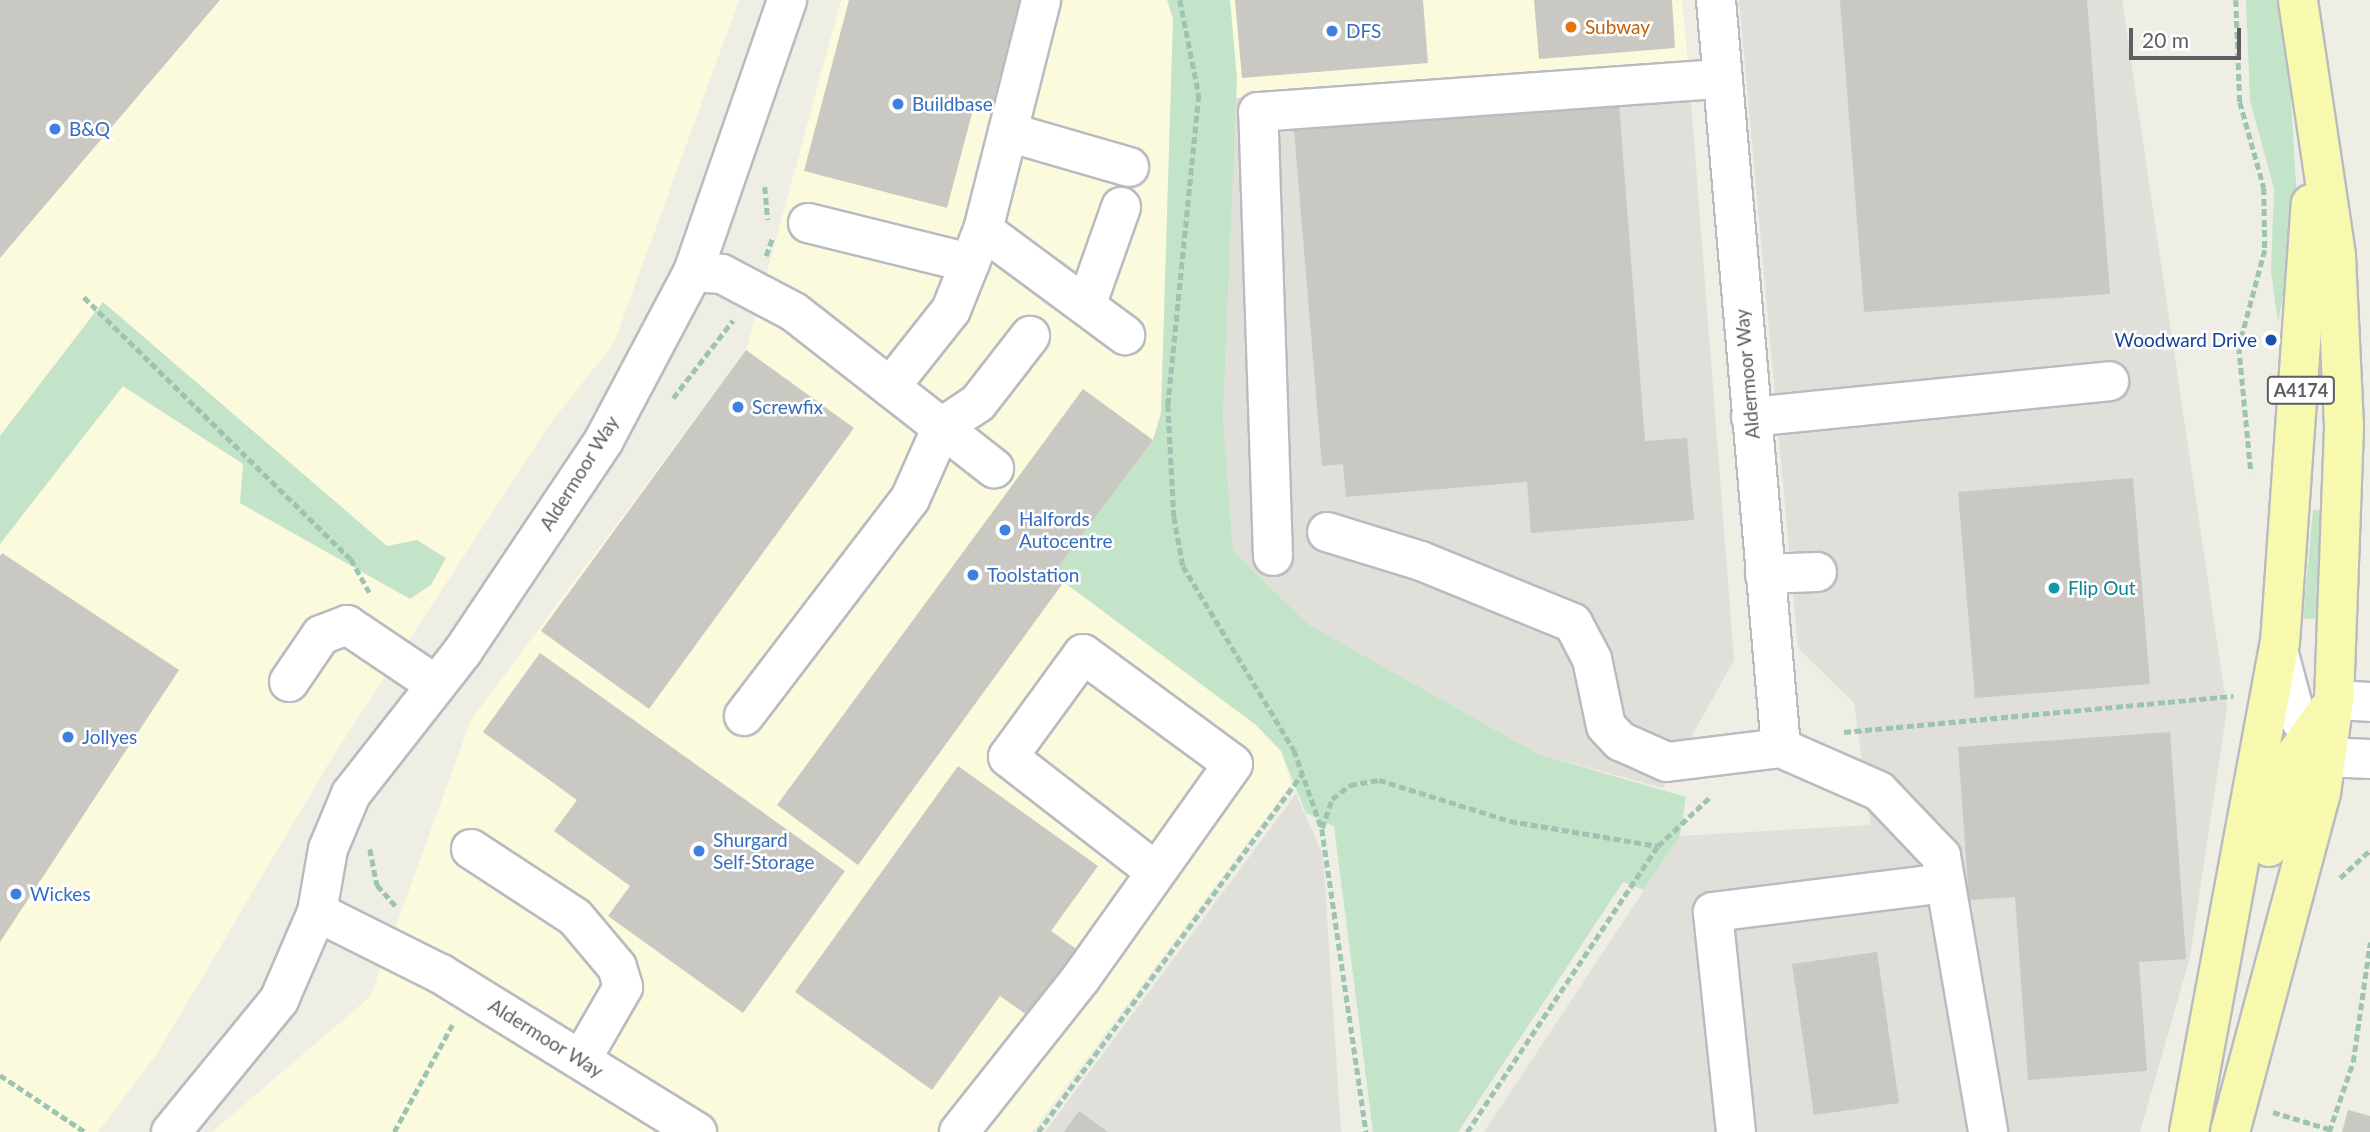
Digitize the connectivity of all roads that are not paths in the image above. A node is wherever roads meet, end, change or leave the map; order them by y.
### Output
1 (787, 0) edge
2 (1041, 0) edge
3 (1716, 0) edge
4 (2298, 0) edge
5 (1722, 79) junction
6 (2315, 125) junction
7 (1008, 131) junction
8 (1129, 167) dead end
9 (1121, 207) dead end
10 (808, 223) dead end
11 (977, 247) junction
12 (693, 272) junction
13 (1086, 306) junction
14 (1125, 335) dead end
15 (1030, 337) dead end
16 (2109, 380) dead end
17 (890, 387) junction
18 (1751, 417) junction
19 (942, 427) junction
20 (994, 468) dead end
21 (1327, 532) dead end
22 (1273, 556) dead end
23 (1817, 572) dead end
24 (1765, 574) junction
25 (2278, 654) junction
26 (289, 682) dead end
27 (436, 685) junction
28 (2352, 701) edge
29 (744, 716) dead end
30 (2317, 746) junction
31 (1781, 748) junction
32 (2370, 759) edge
33 (471, 849) dead end
34 (1156, 872) junction
35 (1945, 883) junction
36 (317, 912) junction
37 (581, 1060) junction
38 (2199, 1073) junction
39 (170, 1132) edge
40 (697, 1132) edge
41 (959, 1132) edge
42 (1736, 1132) edge
43 (1988, 1132) edge
44 (2189, 1132) edge
45 (2230, 1132) edge

1 - 12 street, Aldermoor Way
2 - 7 street
3 - 5 street, Aldermoor Way
4 - 6 main road, A4174
5 - 18 street, Aldermoor Way
5 - 22 street
6 - 25 main road, A4174
6 - 28 main road, A4174
7 - 8 street
7 - 11 street
9 - 13 street
10 - 11 street
11 - 13 street
11 - 17 street
12 - 17 street
12 - 27 street, Aldermoor Way
13 - 14 street
15 - 19 street
16 - 18 street
17 - 19 street
18 - 24 street, Aldermoor Way
19 - 20 street
19 - 29 street
21 - 31 street
23 - 24 street
24 - 31 street, Aldermoor Way
25 - 30 street
25 - 38 main road, A4174
26 - 27 street
27 - 36 street, Aldermoor Way
28 - 30 main road, A4174
30 - 32 street
30 - 38 main road, A4174
30 - 45 main road, A4174
31 - 35 street
33 - 37 street
34 - 34 street
34 - 41 street
35 - 42 street
35 - 43 street
36 - 37 street, Aldermoor Way
36 - 39 street, Aldermoor Way
37 - 40 street, Aldermoor Way
38 - 44 main road, A4174

